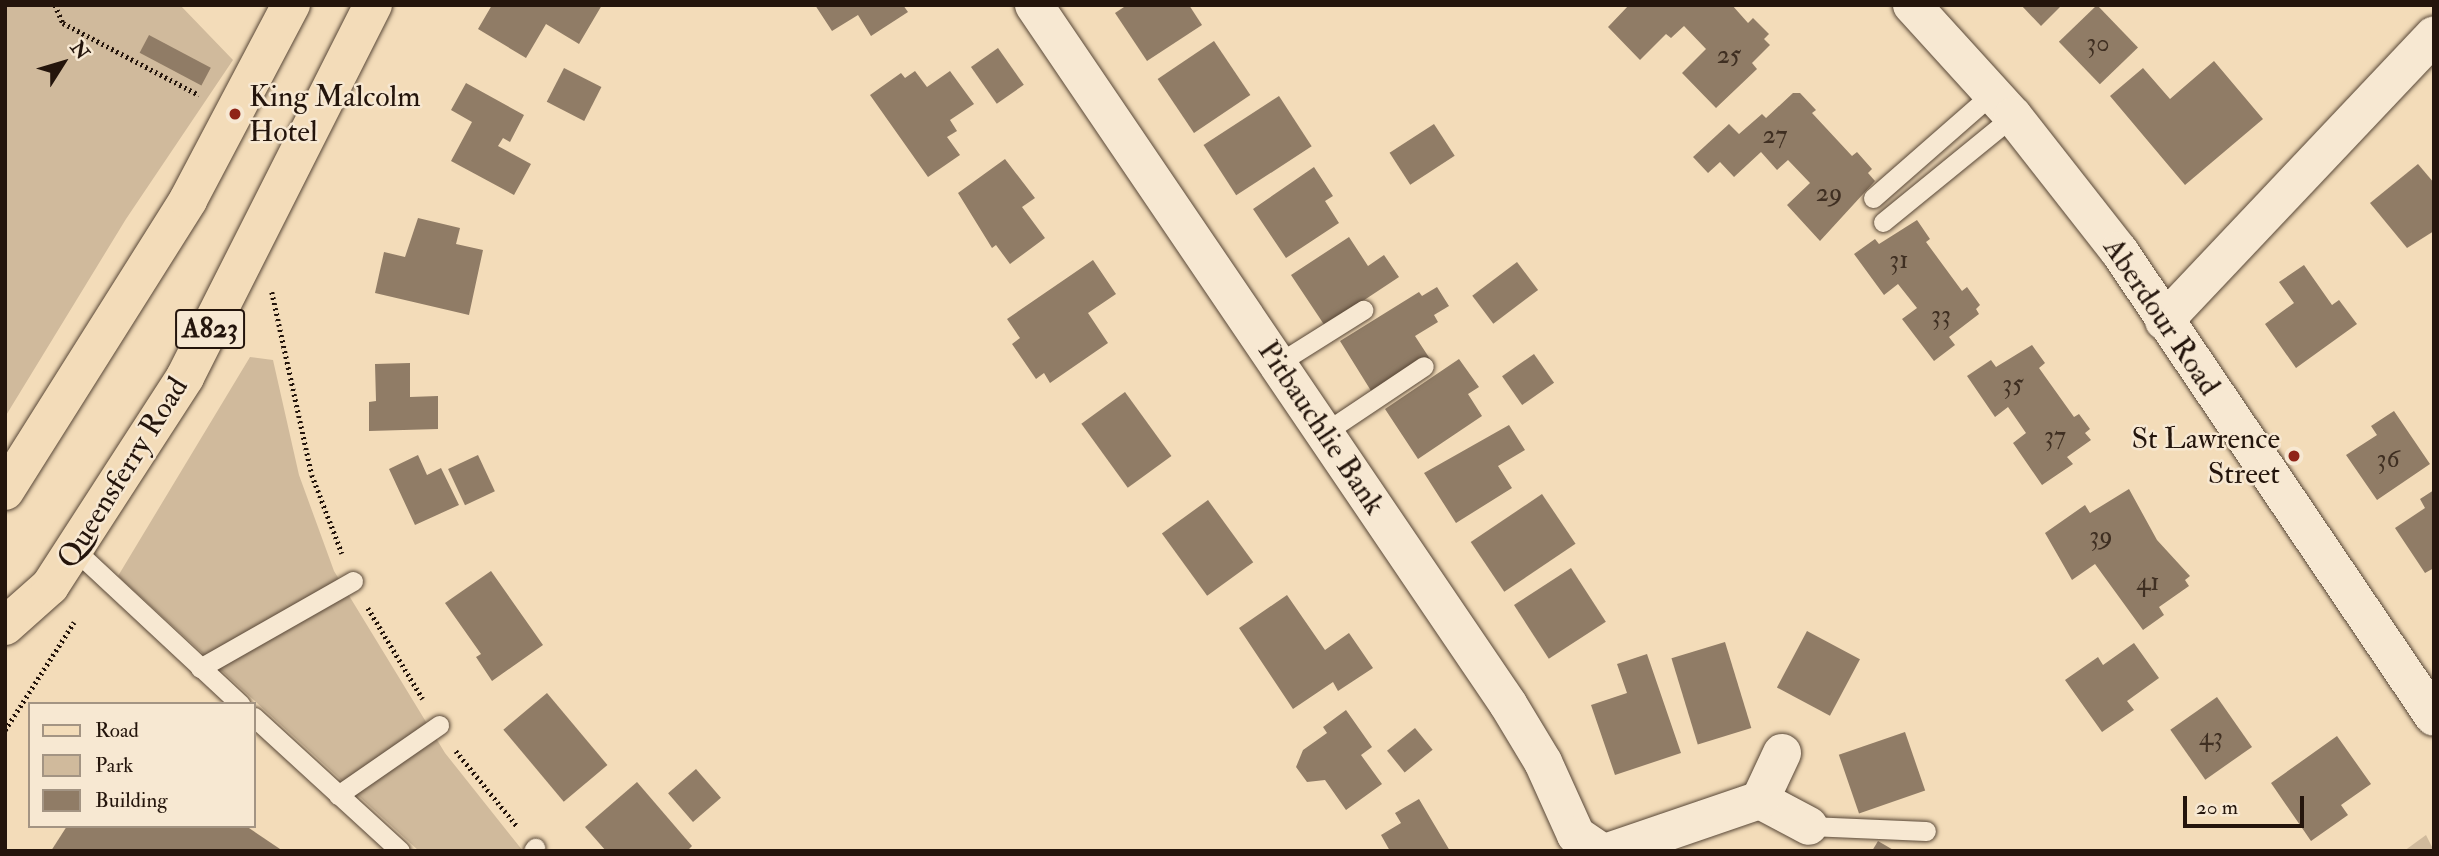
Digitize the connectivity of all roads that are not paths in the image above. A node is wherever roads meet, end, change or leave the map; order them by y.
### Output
1 (291, 5) edge
2 (373, 5) edge
3 (1034, 5) edge
4 (1912, 5) edge
5 (2434, 36) edge
6 (2003, 104) junction
7 (1873, 198) dead end
8 (1882, 222) dead end
9 (1363, 310) dead end
10 (2164, 321) junction
11 (1277, 364) junction
12 (1424, 366) dead end
13 (1324, 433) junction
14 (5, 491) edge
15 (75, 550) junction
16 (353, 581) dead end
17 (5, 626) edge
18 (201, 668) junction
19 (238, 702) edge
20 (2434, 717) edge
21 (256, 719) edge
22 (439, 724) dead end
23 (1782, 752) dead end
24 (338, 795) junction
25 (1760, 800) junction
26 (1809, 826) joint
27 (1926, 831) dead end
28 (400, 851) edge
29 (1600, 851) edge
30 (1611, 851) edge

1 - 14 main road, A823
2 - 15 main road, Queensferry Road / A823
3 - 11 street, Pitbauchlie Bank
4 - 6 street, Aberdour Road
5 - 10 street
6 - 7 lane
6 - 8 lane
6 - 10 street, Aberdour Road
9 - 11 lane
10 - 20 street, Aberdour Road
11 - 13 street, Pitbauchlie Bank
12 - 13 lane
13 - 29 street, Pitbauchlie Bank
15 - 17 main road, Queensferry Road / A823
15 - 18 lane
16 - 18 lane
18 - 19 lane
21 - 24 lane
22 - 24 lane
23 - 25 street
24 - 28 lane
25 - 26 street
25 - 30 street
26 - 27 lane

